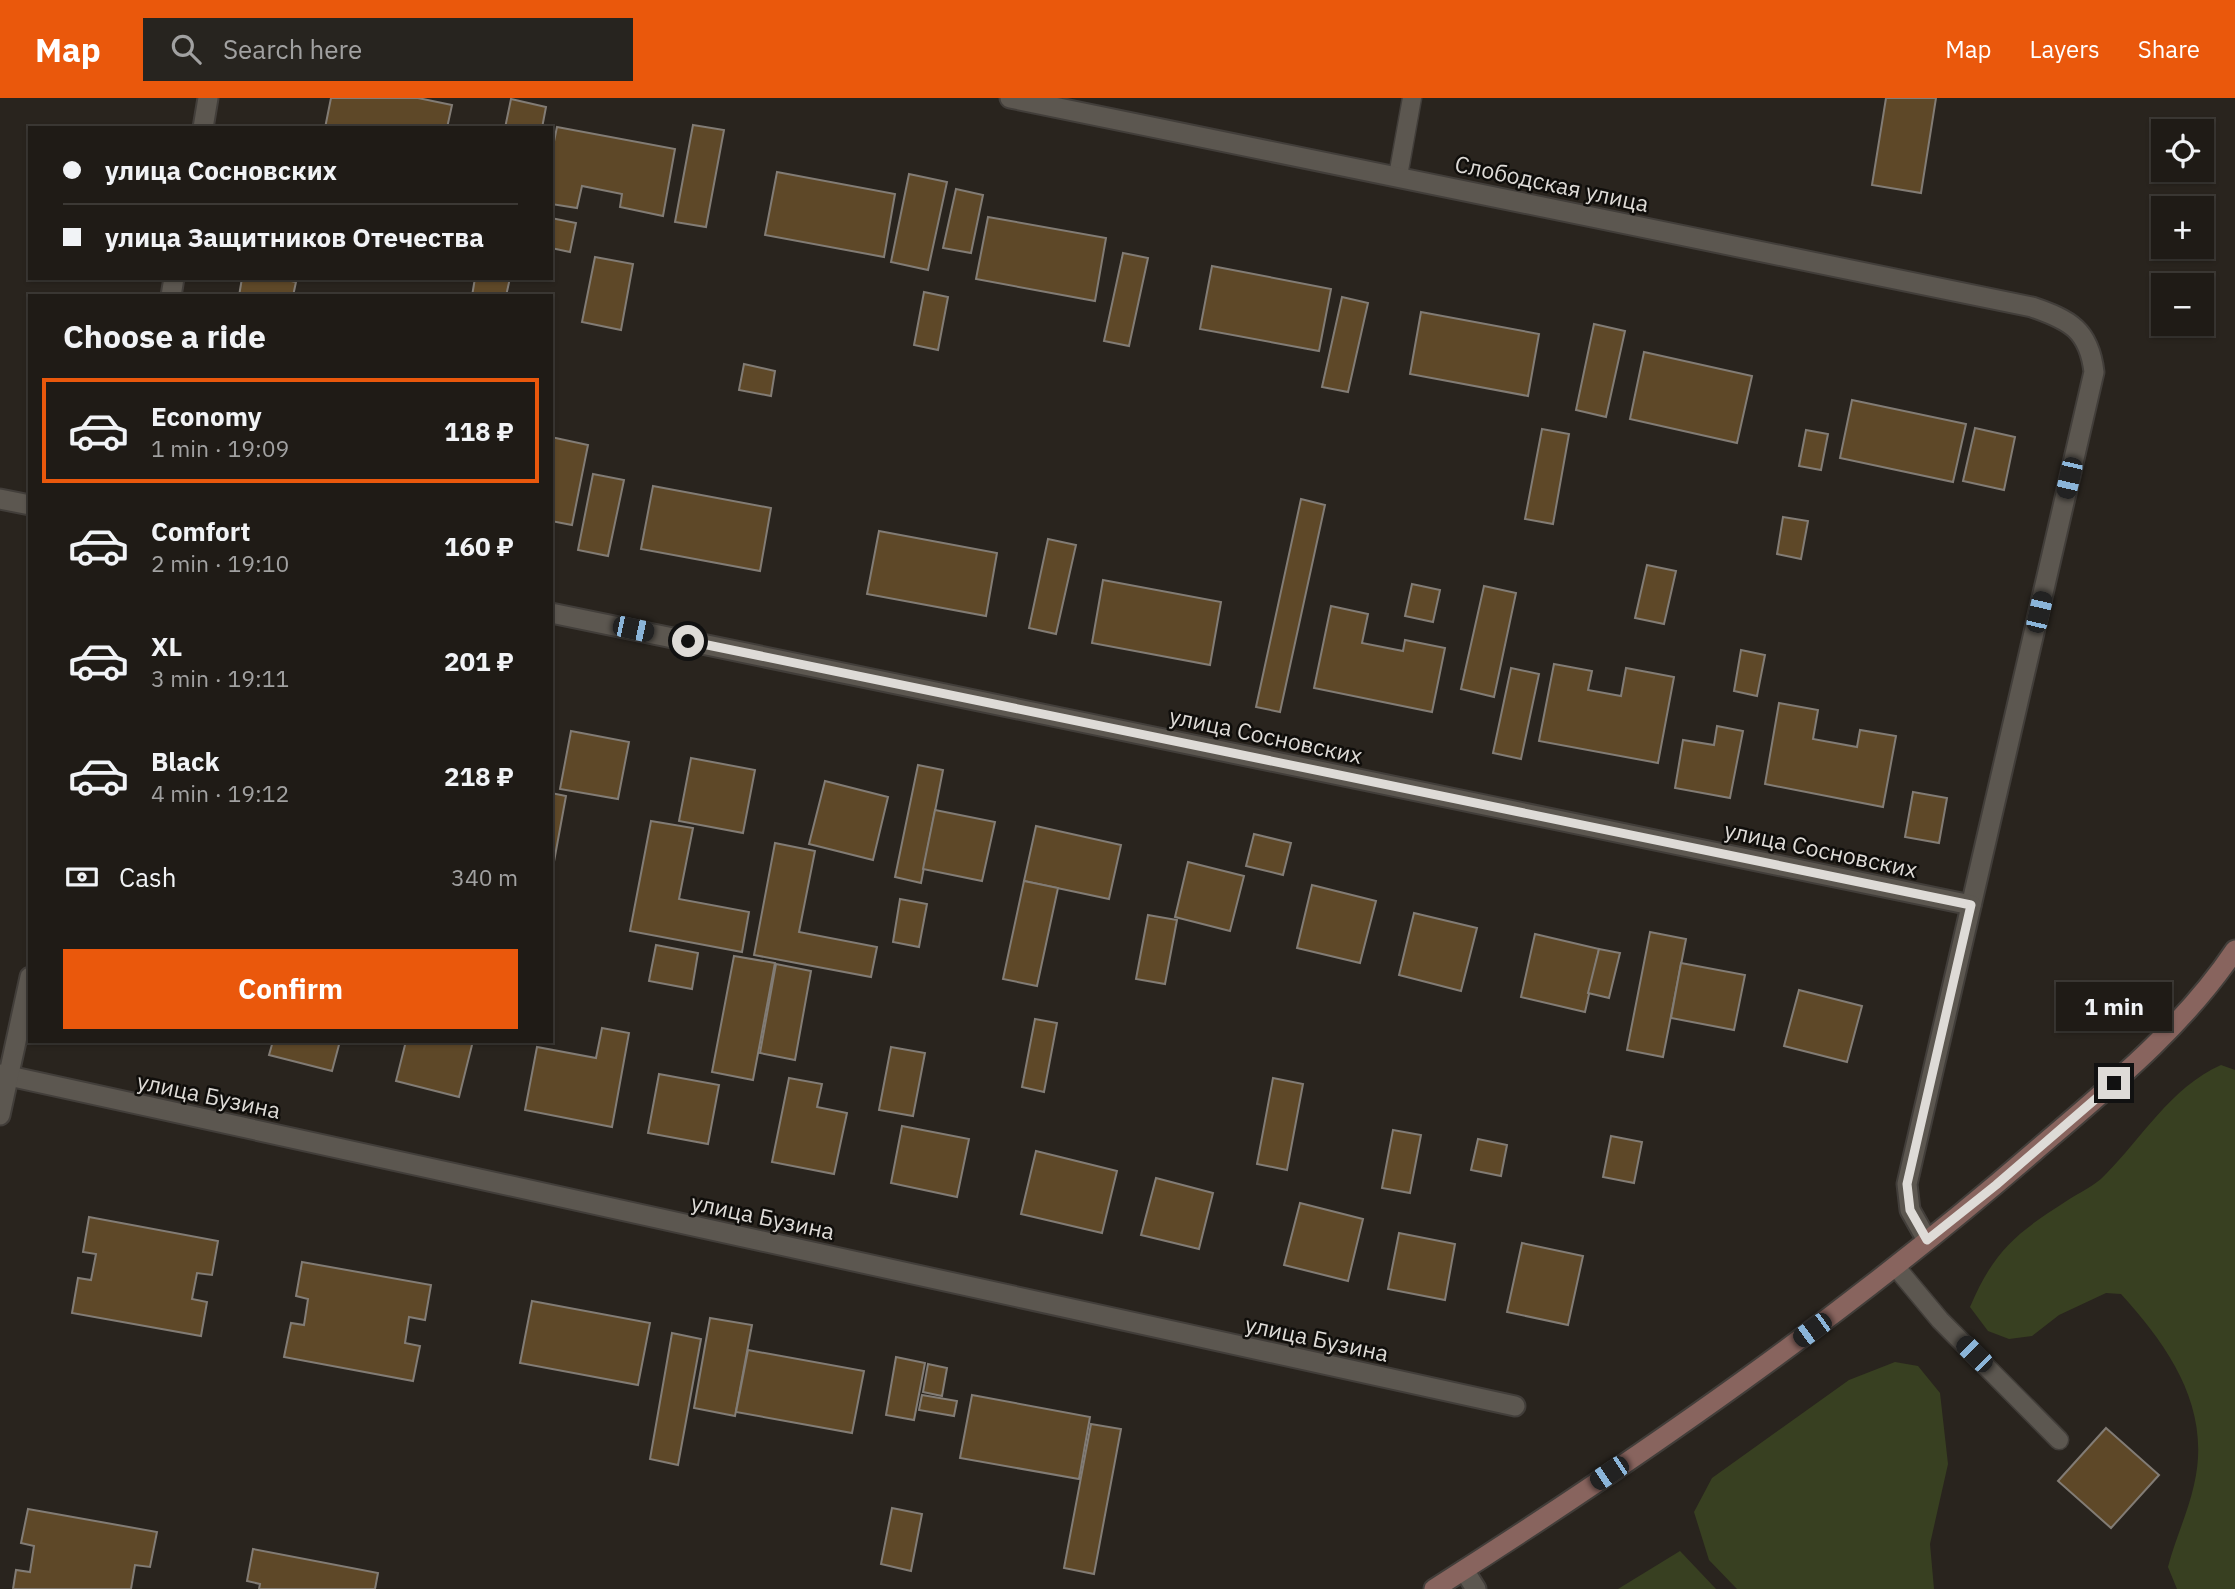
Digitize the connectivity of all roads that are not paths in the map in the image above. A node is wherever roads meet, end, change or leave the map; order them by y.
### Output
1 (208, 98) edge
2 (1010, 98) edge
3 (1412, 98) edge
4 (203, 126) edge
5 (1398, 176) junction
6 (0, 499) edge
7 (28, 505) edge
8 (553, 612) edge
9 (1971, 905) junction
10 (2235, 950) edge
11 (2235, 970) edge
12 (28, 985) edge
13 (2208, 989) junction
14 (4, 1075) edge
15 (0, 1115) edge
16 (1927, 1240) junction
17 (1895, 1266) junction
18 (1515, 1406) dead end
19 (2059, 1440) dead end
20 (1464, 1570) junction
21 (1434, 1589) edge
22 (1476, 1589) edge

1 - 4 street
2 - 5 street, Слободская улица
3 - 5 lane
5 - 9 street, Слободская улица
6 - 7 street
8 - 9 street, улица Сосновских
9 - 16 street
10 - 13 main road
11 - 13 main road
12 - 14 street
13 - 16 main road
14 - 15 street
14 - 18 street, улица Бузина
16 - 17 main road
17 - 19 lane
17 - 20 main road
20 - 21 main road
20 - 22 street

